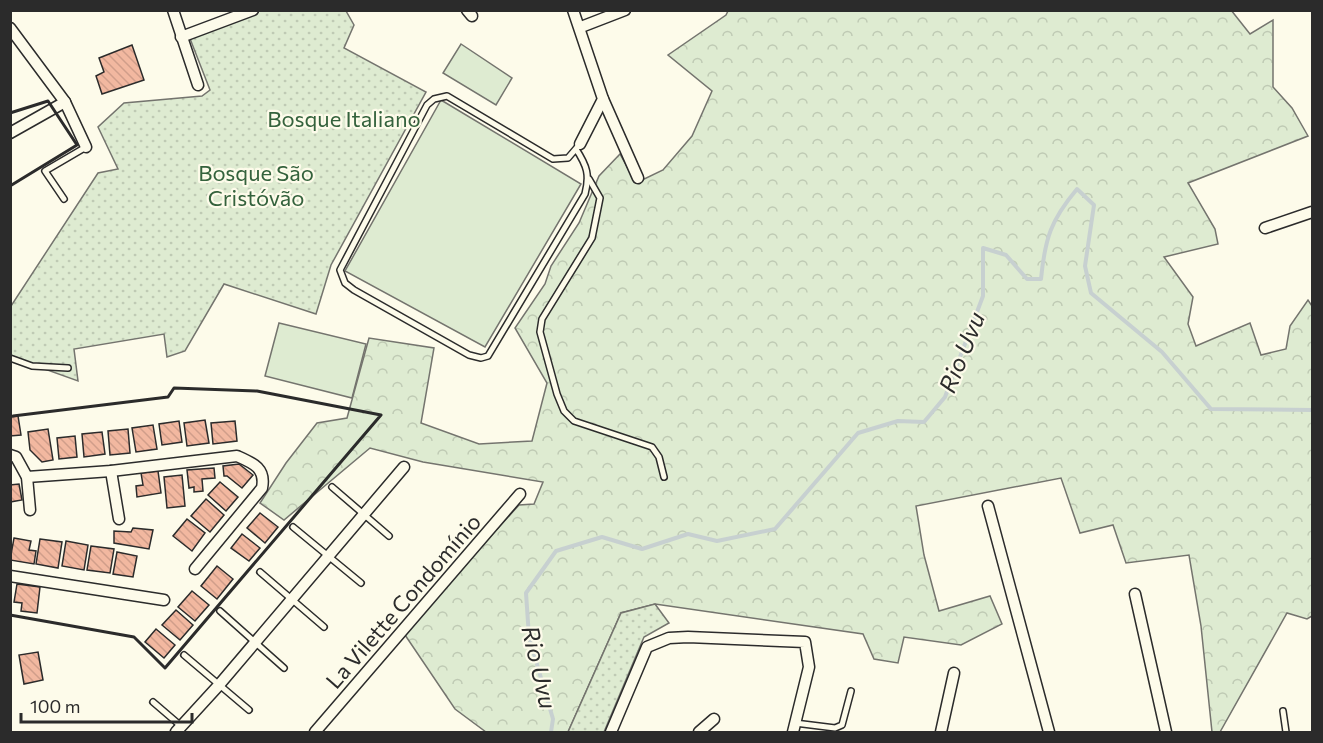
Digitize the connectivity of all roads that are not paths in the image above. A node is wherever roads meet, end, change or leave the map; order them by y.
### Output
1 (173, 10) edge
2 (253, 10) edge
3 (573, 10) edge
4 (625, 10) edge
5 (581, 27) junction
6 (10, 28) edge
7 (181, 37) junction
8 (198, 86) dead end
9 (603, 99) junction
10 (65, 102) junction
11 (10, 133) edge
12 (86, 147) joint
13 (578, 147) junction
14 (638, 178) dead end
15 (589, 179) junction
16 (64, 199) dead end
17 (1312, 212) edge
18 (1265, 228) dead end
19 (10, 358) edge
20 (68, 368) dead end
21 (10, 455) edge
22 (404, 467) dead end
23 (111, 471) junction
24 (27, 477) junction
25 (664, 477) dead end
26 (332, 487) dead end
27 (520, 494) dead end
28 (988, 506) dead end
29 (30, 510) dead end
30 (363, 515) junction
31 (119, 519) dead end
32 (293, 527) dead end
33 (389, 536) dead end
34 (328, 557) junction
35 (195, 569) dead end
36 (260, 572) dead end
37 (10, 576) edge
38 (361, 583) dead end
39 (1135, 594) dead end
40 (164, 600) dead end
41 (291, 600) junction
42 (220, 611) dead end
43 (324, 627) dead end
44 (256, 642) junction
45 (184, 655) dead end
46 (284, 668) dead end
47 (954, 673) dead end
48 (219, 685) junction
49 (851, 691) dead end
50 (153, 702) dead end
51 (249, 710) dead end
52 (1283, 711) dead end
53 (714, 719) dead end
54 (794, 728) edge
55 (178, 729) edge
56 (315, 732) edge
57 (611, 732) edge
58 (699, 732) edge
59 (941, 732) edge
60 (1049, 732) edge
61 (1166, 732) edge
62 (1286, 732) edge

1 - 7 street
2 - 7 street
3 - 5 street
4 - 5 street
5 - 9 street
6 - 10 street
7 - 8 street
9 - 13 street
9 - 14 street
10 - 11 street
10 - 12 street
12 - 16 lane
13 - 15 lane
13 - 15 lane
15 - 25 lane
17 - 18 street
19 - 20 lane
21 - 24 street
22 - 30 street
23 - 24 street
23 - 31 street
23 - 35 street
24 - 29 street
26 - 30 lane
27 - 56 street, La Vilette Condomínio
28 - 60 street
30 - 33 lane
30 - 34 street
32 - 34 lane
34 - 38 lane
34 - 41 street
36 - 41 lane
37 - 40 street
39 - 61 street
41 - 43 lane
41 - 44 street
42 - 44 lane
44 - 46 lane
44 - 48 street
45 - 48 lane
47 - 59 street
48 - 51 lane
48 - 55 street
49 - 54 lane
50 - 55 lane
52 - 62 lane
53 - 58 street
54 - 57 street

